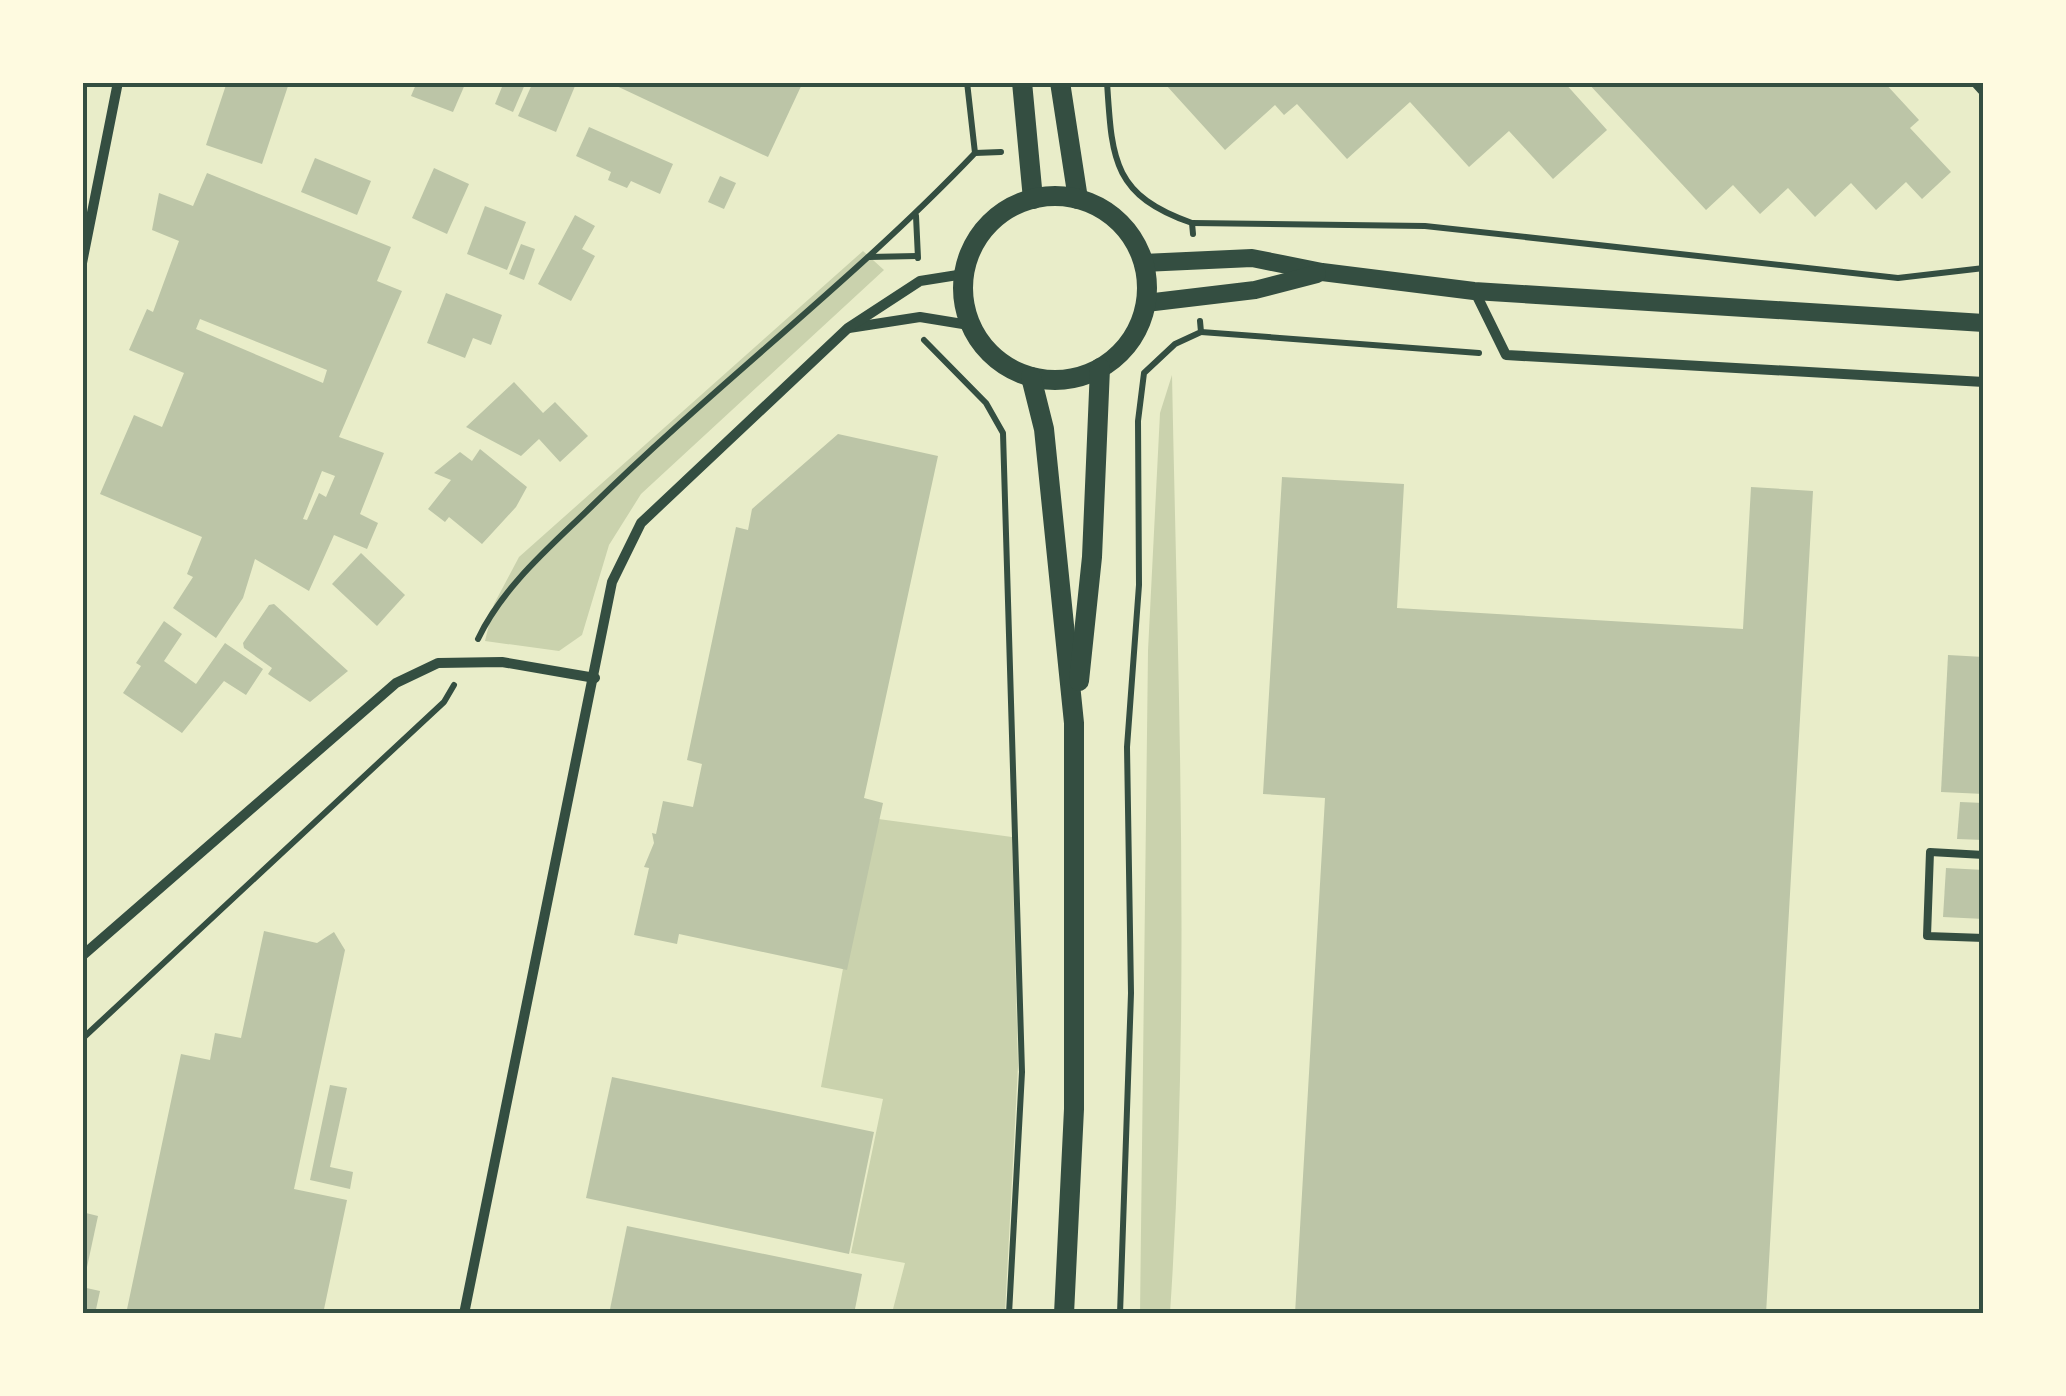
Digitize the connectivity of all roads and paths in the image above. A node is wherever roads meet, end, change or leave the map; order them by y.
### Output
1 (118, 82) edge
2 (967, 82) edge
3 (1022, 82) edge
4 (1060, 82) edge
5 (1107, 82) edge
6 (1975, 82) edge
7 (1984, 92) edge
8 (1111, 138) dead end
9 (1033, 198) junction
10 (1078, 198) junction
11 (1192, 223) dead end
12 (918, 256) dead end
13 (868, 258) junction
14 (1143, 262) junction
15 (82, 263) edge
16 (1984, 268) edge
17 (1322, 272) junction
18 (964, 274) junction
19 (1474, 291) junction
20 (1146, 303) junction
21 (1984, 323) edge
22 (969, 325) junction
23 (848, 328) junction
24 (1200, 332) dead end
25 (1506, 355) junction
26 (1100, 368) junction
27 (1031, 377) junction
28 (1984, 382) edge
29 (1138, 422) dead end
30 (1003, 433) dead end
31 (467, 663) junction
32 (595, 678) junction
33 (1074, 723) junction
34 (1984, 855) edge
35 (1984, 938) edge
36 (82, 956) edge
37 (82, 1039) edge
38 (464, 1314) edge
39 (1009, 1314) edge
40 (1064, 1314) edge
41 (1120, 1314) edge

1 - 15 street
2 - 13 path
3 - 9 main road
4 - 10 main road
5 - 8 path
6 - 7 street
9 - 10 main road
9 - 18 main road
10 - 14 main road
11 - 16 path
12 - 13 path
13 - 31 path
14 - 17 street
14 - 20 main road
17 - 19 street
17 - 20 street
18 - 22 main road
18 - 23 street
19 - 21 street
19 - 25 street
20 - 26 main road
22 - 23 street
22 - 27 main road
23 - 32 street
24 - 25 path
25 - 28 street
26 - 27 main road
26 - 33 main road
27 - 33 main road
29 - 41 path
30 - 39 path
31 - 32 street
31 - 36 street
31 - 37 path
32 - 38 street
33 - 40 main road
34 - 35 lane

